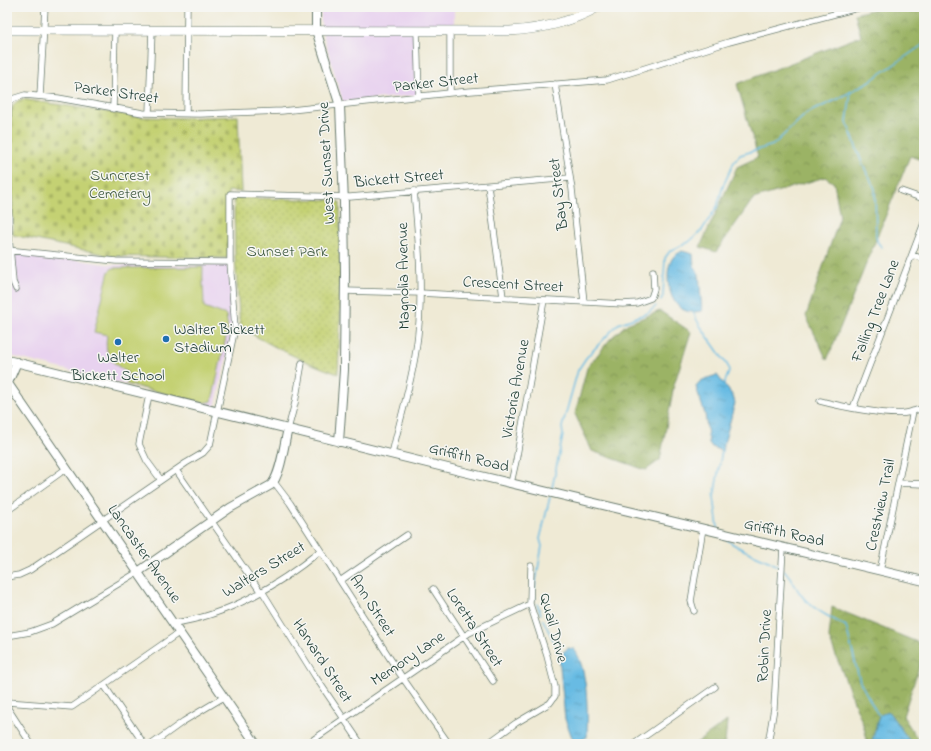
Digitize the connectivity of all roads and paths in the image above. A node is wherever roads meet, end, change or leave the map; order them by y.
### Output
1 (45, 7) edge
2 (187, 7) edge
3 (316, 7) edge
4 (598, 7) edge
5 (861, 7) edge
6 (7, 30) edge
7 (152, 30) junction
8 (316, 30) junction
9 (416, 30) junction
10 (44, 31) junction
11 (115, 31) junction
12 (187, 31) junction
13 (450, 31) junction
14 (555, 84) junction
15 (450, 93) junction
16 (40, 96) junction
17 (419, 97) junction
18 (7, 104) edge
19 (340, 106) junction
20 (113, 108) junction
21 (149, 113) junction
22 (186, 113) junction
23 (570, 178) junction
24 (488, 186) junction
25 (414, 191) junction
26 (901, 191) dead end
27 (8, 192) edge
28 (344, 197) junction
29 (924, 199) edge
30 (924, 223) edge
31 (9, 250) edge
32 (912, 255) junction
33 (924, 259) edge
34 (230, 262) junction
35 (653, 271) dead end
36 (16, 289) dead end
37 (345, 291) junction
38 (420, 293) junction
39 (503, 297) junction
40 (544, 300) junction
41 (584, 302) junction
42 (7, 360) edge
43 (17, 362) junction
44 (302, 363) dead end
45 (8, 383) edge
46 (149, 394) junction
47 (820, 401) dead end
48 (853, 408) junction
49 (924, 408) edge
50 (913, 411) junction
51 (218, 412) junction
52 (288, 429) junction
53 (340, 442) junction
54 (392, 454) junction
55 (67, 468) junction
56 (176, 470) junction
57 (161, 480) junction
58 (274, 482) junction
59 (511, 483) junction
60 (898, 483) junction
61 (924, 484) edge
62 (7, 511) edge
63 (103, 520) junction
64 (212, 520) junction
65 (703, 528) junction
66 (407, 535) dead end
67 (783, 548) junction
68 (320, 551) junction
69 (531, 566) dead end
70 (880, 571) junction
71 (138, 572) junction
72 (7, 577) edge
73 (340, 581) junction
74 (924, 582) edge
75 (433, 589) dead end
76 (261, 591) junction
77 (530, 604) junction
78 (694, 611) dead end
79 (174, 623) junction
80 (180, 632) junction
81 (7, 636) edge
82 (464, 636) junction
83 (403, 677) junction
84 (494, 681) dead end
85 (104, 685) junction
86 (715, 687) dead end
87 (224, 697) junction
88 (7, 702) edge
89 (7, 707) edge
90 (344, 718) junction
91 (31, 744) edge
92 (144, 744) edge
93 (152, 744) edge
94 (256, 744) edge
95 (307, 744) edge
96 (362, 744) edge
97 (449, 744) edge
98 (487, 744) edge
99 (634, 744) edge
100 (768, 744) edge

1 - 10 street
2 - 12 street
3 - 8 street, West Sunset Drive
4 - 13 main road
5 - 14 street, Parker Street
6 - 10 main road
7 - 11 main road
7 - 12 main road
7 - 21 street
8 - 9 main road
8 - 12 main road
8 - 19 street, West Sunset Drive
9 - 13 main road
9 - 17 street
10 - 11 main road
10 - 16 street
11 - 20 street
12 - 22 street
13 - 15 street
14 - 15 street, Parker Street
14 - 23 street, Bay Street
15 - 17 street, Parker Street
16 - 18 street, Parker Street
16 - 20 street, Parker Street
17 - 19 street, Parker Street
18 - 27 street
19 - 22 street, Parker Street
19 - 28 street, West Sunset Drive
20 - 21 street, Parker Street
21 - 22 street, Parker Street
23 - 24 street, Bickett Street
23 - 41 street, Bay Street
24 - 25 street, Bickett Street
24 - 39 street
25 - 28 street, Bickett Street
25 - 38 street, Magnolia Avenue
26 - 29 street
27 - 31 street
28 - 34 street, Bickett Street
28 - 37 street, West Sunset Drive
30 - 32 street, Falling Tree Lane
31 - 34 street
31 - 36 street
32 - 33 street
32 - 48 street, Falling Tree Lane
34 - 51 street
35 - 41 street, Crescent Street
37 - 38 street, Crescent Street
37 - 53 street, West Sunset Drive
38 - 39 street, Crescent Street
38 - 54 street, Magnolia Avenue
39 - 40 street, Crescent Street
40 - 41 street, Crescent Street
40 - 59 street, Victoria Avenue
42 - 43 street, Griffith Road
43 - 45 street
43 - 46 street, Griffith Road
44 - 52 street
45 - 55 street, Lancaster Avenue
46 - 51 street, Griffith Road
46 - 57 street
47 - 48 street
48 - 50 street
49 - 50 street
50 - 60 street, Crestview Trail
51 - 52 street, Griffith Road
51 - 56 street
52 - 53 street, Griffith Road
52 - 58 street
53 - 54 street, Griffith Road
54 - 59 street, Griffith Road
55 - 62 street
55 - 63 street, Lancaster Avenue
56 - 57 street
56 - 64 street, Harvard Street
57 - 63 street
58 - 64 street
58 - 68 street, Ann Street
59 - 65 street, Griffith Road
60 - 61 street
60 - 70 street, Crestview Trail
63 - 71 street, Lancaster Avenue
63 - 72 street
64 - 71 street
64 - 76 street, Harvard Street
65 - 67 street, Griffith Road
65 - 78 street
66 - 73 street
67 - 70 street, Griffith Road
67 - 100 street, Robin Drive
68 - 73 street, Ann Street
68 - 76 street, Walters Street
69 - 77 street, Quail Drive
70 - 74 street, Griffith Road
71 - 79 street, Lancaster Avenue
71 - 81 street
73 - 83 street, Ann Street
75 - 82 street, Loretta Street
76 - 79 street, Walters Street
76 - 90 street, Harvard Street
77 - 82 street, Memory Lane
77 - 98 street, Quail Drive
79 - 80 street, Lancaster Avenue
80 - 85 street
80 - 87 street, Lancaster Avenue
82 - 83 street, Memory Lane
82 - 84 street, Loretta Street
83 - 90 street, Memory Lane
83 - 97 street, Ann Street
85 - 88 street
85 - 92 street
86 - 99 street
87 - 93 street
87 - 94 street, Lancaster Avenue
89 - 91 street
90 - 95 street, Memory Lane
90 - 96 street, Harvard Street

